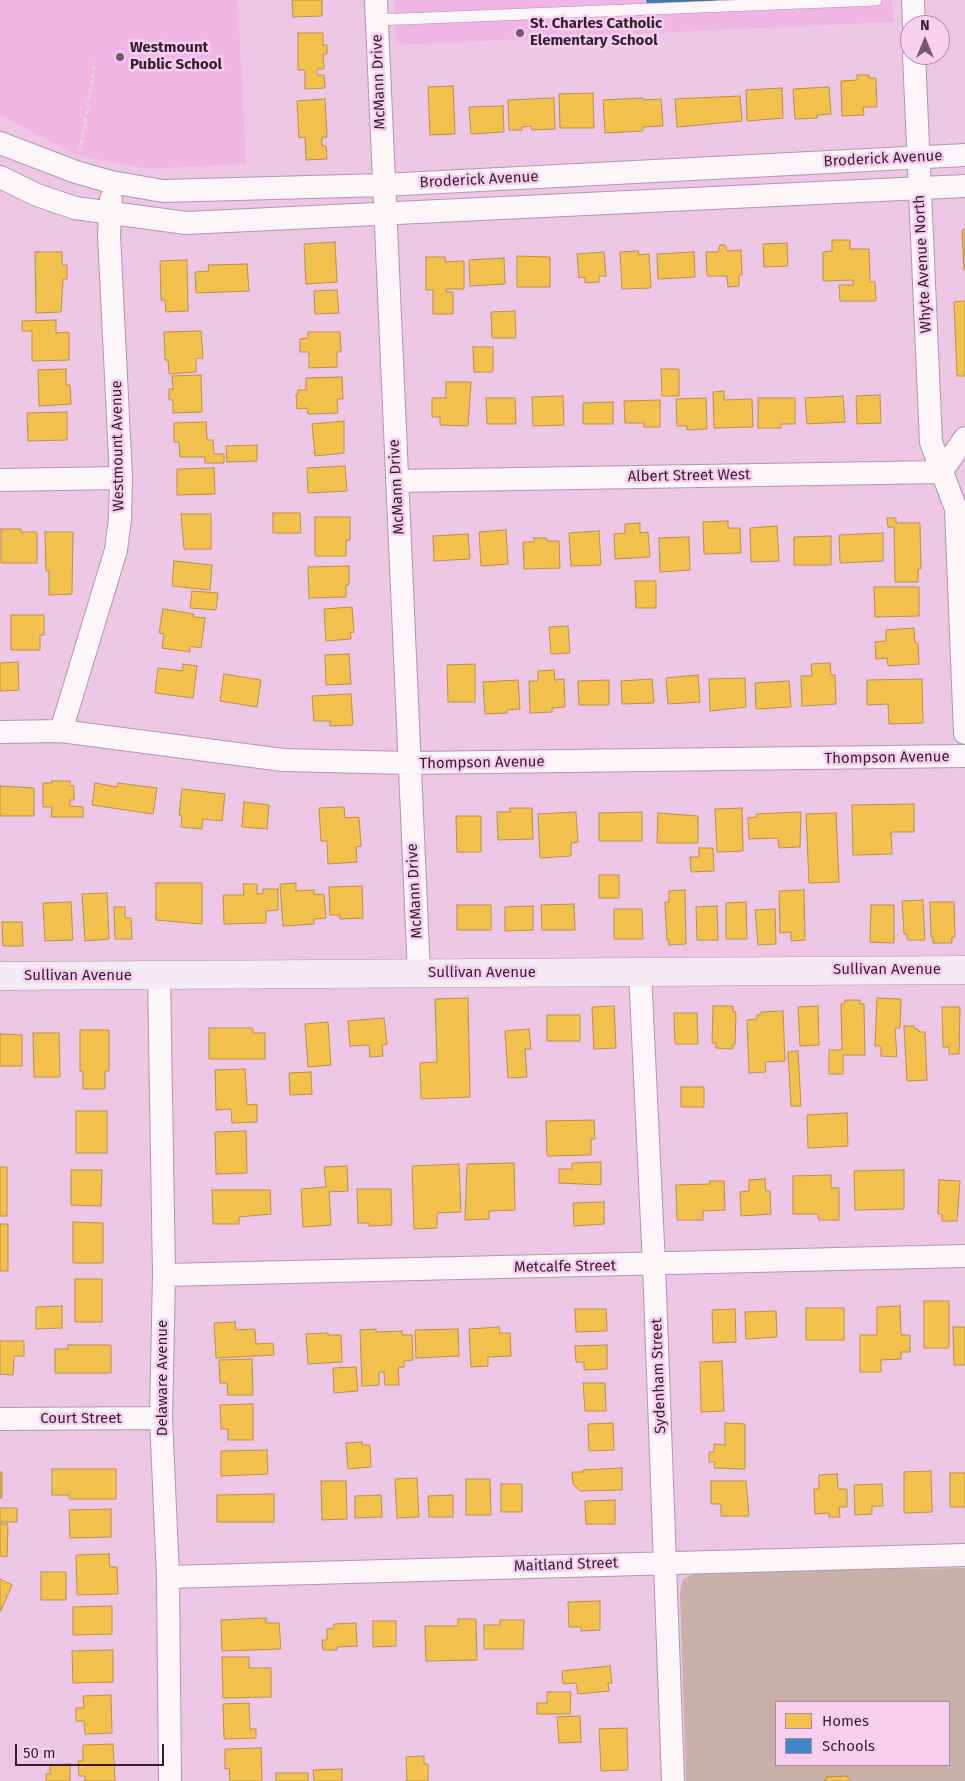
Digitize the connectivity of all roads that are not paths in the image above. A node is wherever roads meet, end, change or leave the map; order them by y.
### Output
1 (876, 0) edge
2 (913, 0) edge
3 (377, 10) edge
4 (914, 15) edge
5 (914, 65) edge
6 (0, 143) edge
7 (965, 155) edge
8 (918, 158) junction
9 (0, 177) edge
10 (111, 182) junction
11 (383, 185) junction
12 (965, 186) edge
13 (919, 188) junction
14 (384, 213) junction
15 (111, 214) junction
16 (965, 438) edge
17 (941, 472) junction
18 (121, 478) junction
19 (0, 480) edge
20 (396, 481) junction
21 (61, 731) junction
22 (0, 732) edge
23 (965, 733) edge
24 (965, 756) edge
25 (409, 763) junction
26 (965, 970) edge
27 (640, 972) junction
28 (419, 973) junction
29 (159, 975) junction
30 (0, 976) edge
31 (965, 1256) edge
32 (654, 1265) junction
33 (164, 1275) junction
34 (161, 1418) junction
35 (0, 1419) edge
36 (965, 1555) edge
37 (666, 1562) junction
38 (168, 1577) junction
39 (170, 1781) edge
40 (673, 1781) edge

1 - 3 lane
2 - 4 street
3 - 11 street, McMann Drive
5 - 8 street, Whyte Avenue North
6 - 10 street, Broderick Avenue
7 - 8 street, Broderick Avenue
8 - 11 street, Broderick Avenue
8 - 13 street, Whyte Avenue North
9 - 15 street, Broderick Avenue
10 - 11 street, Broderick Avenue
10 - 15 street, Westmount Avenue
11 - 14 street, McMann Drive
12 - 13 street, Broderick Avenue
13 - 14 street, Broderick Avenue
13 - 17 street, Whyte Avenue North
14 - 15 street, Broderick Avenue
14 - 20 street, McMann Drive
15 - 18 street, Westmount Avenue
16 - 17 street
17 - 20 street, Albert Street West
17 - 23 street, Whyte Avenue North
18 - 19 street
18 - 21 street, Westmount Avenue
20 - 25 street, McMann Drive
21 - 22 street, Thompson Avenue
21 - 25 street, Thompson Avenue
24 - 25 street, Thompson Avenue
25 - 28 street, McMann Drive
26 - 27 street, Sullivan Avenue
27 - 28 street, Sullivan Avenue
27 - 32 street, Sydenham Street
28 - 29 street, Sullivan Avenue
29 - 30 street, Sullivan Avenue
29 - 33 street, Delaware Avenue
31 - 32 street, Metcalfe Street
32 - 33 street, Metcalfe Street
32 - 37 street, Sydenham Street
33 - 34 street, Delaware Avenue
34 - 35 street, Court Street
34 - 38 street, Delaware Avenue
36 - 37 street, Maitland Street
37 - 38 street, Maitland Street
37 - 40 street, Sydenham Street
38 - 39 street, Delaware Avenue

